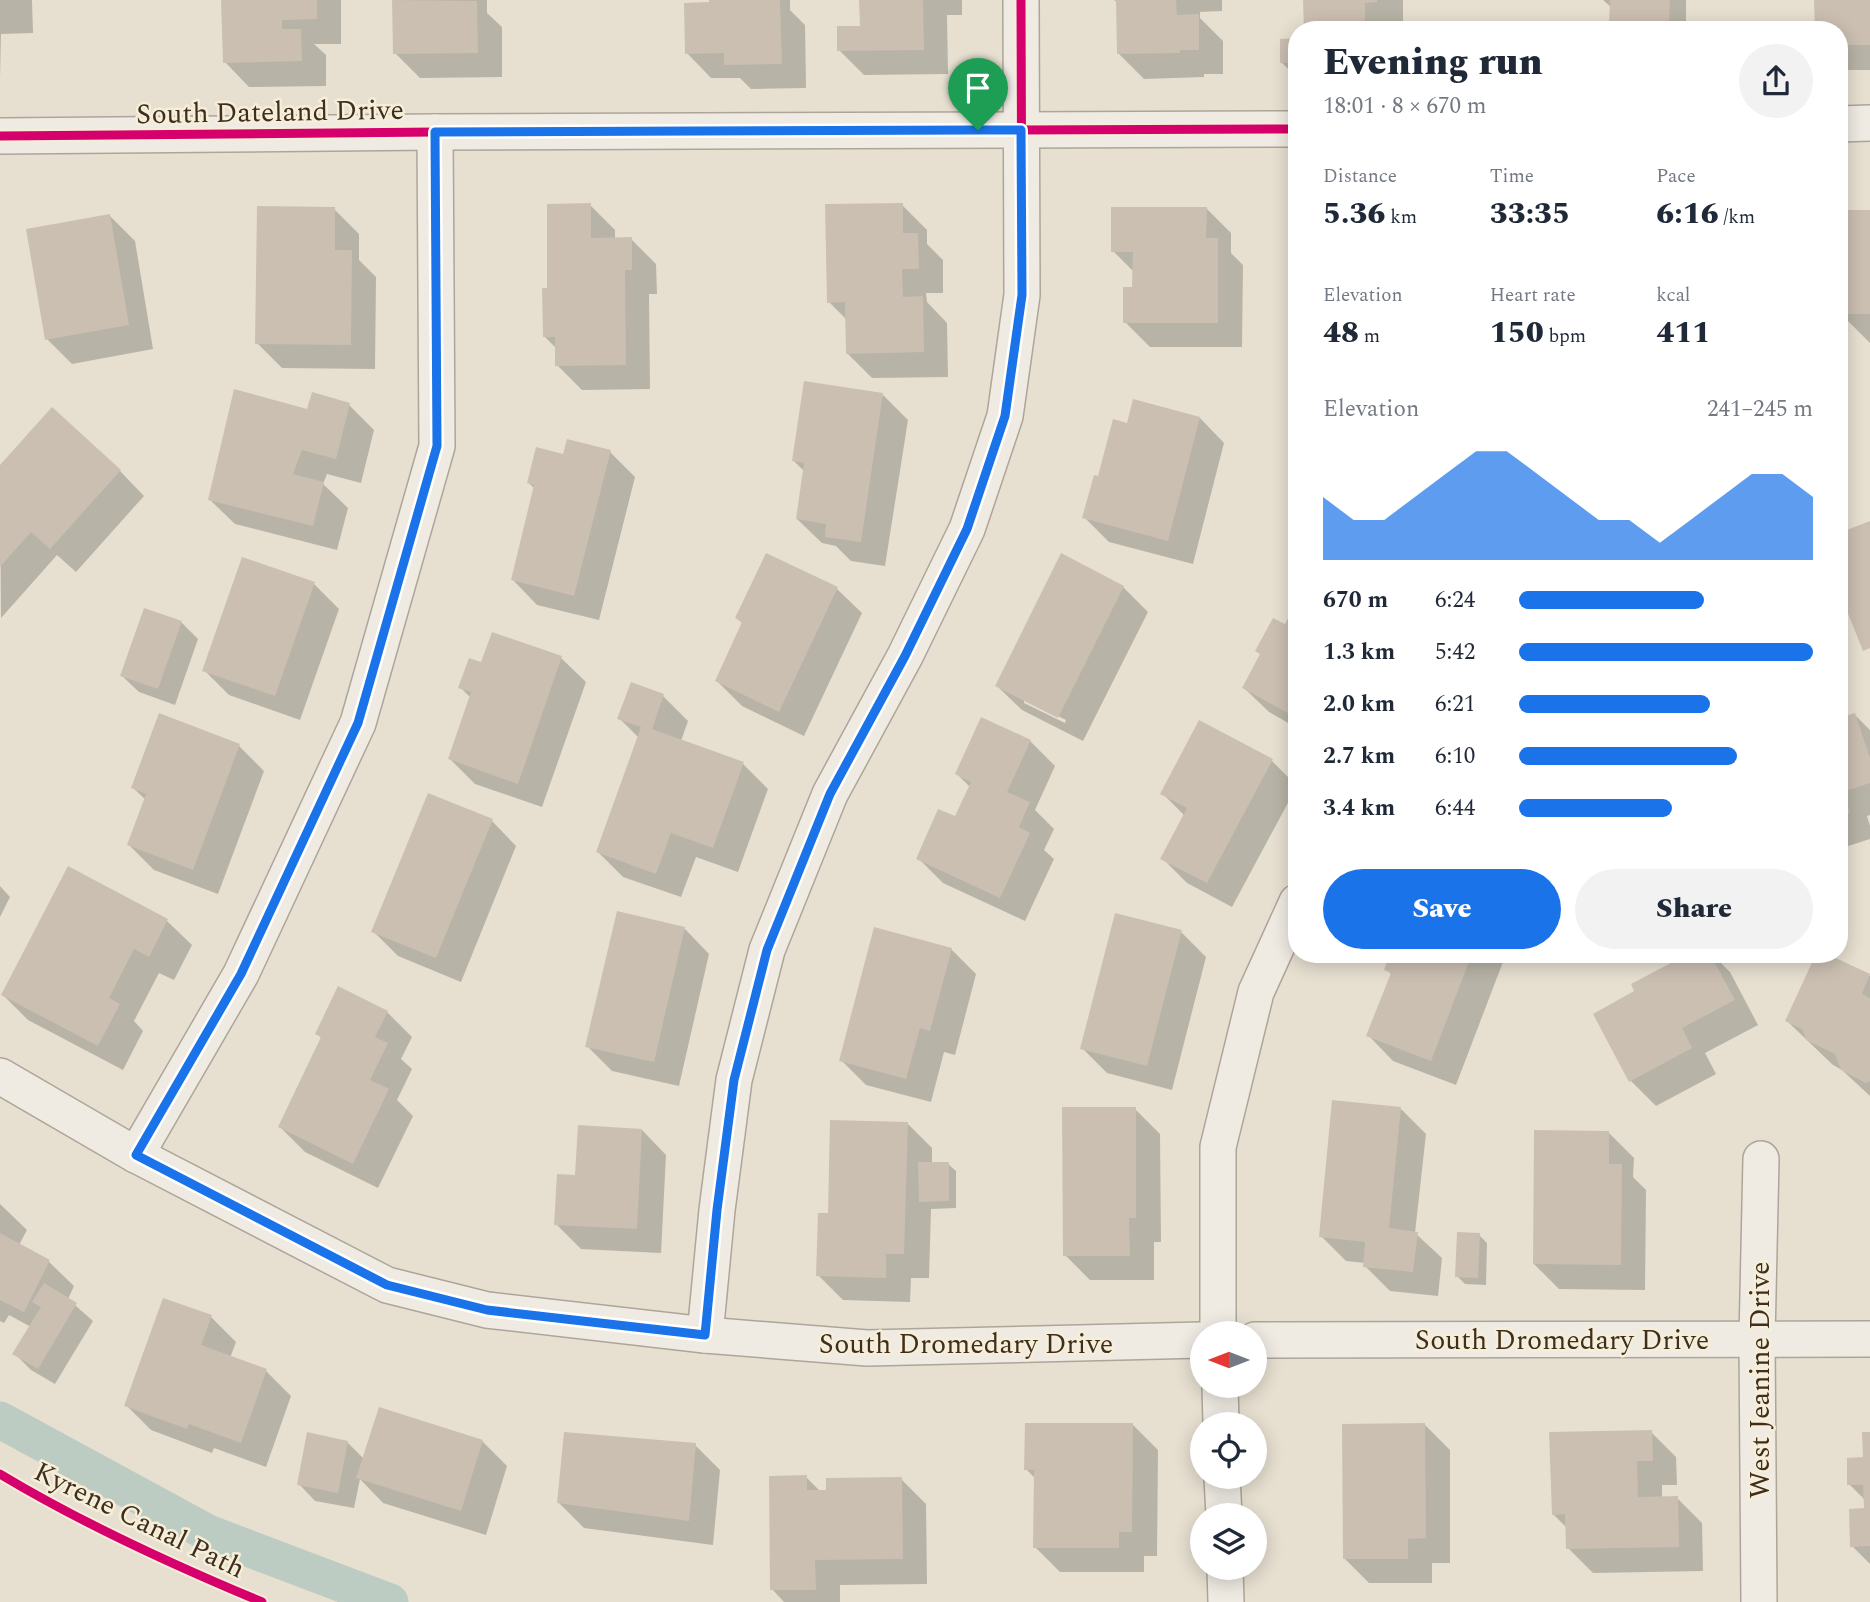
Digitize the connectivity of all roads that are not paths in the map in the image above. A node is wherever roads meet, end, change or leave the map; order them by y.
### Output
1 (1021, 0) edge
2 (1870, 123) edge
3 (1848, 124) edge
4 (1288, 129) edge
5 (1021, 130) junction
6 (435, 132) junction
7 (0, 136) edge
8 (1288, 922) edge
9 (0, 1076) edge
10 (136, 1155) junction
11 (1761, 1159) dead end
12 (1219, 1321) edge
13 (705, 1335) junction
14 (1757, 1339) junction
15 (1870, 1339) edge
16 (1190, 1340) edge
17 (1267, 1340) edge
18 (1225, 1580) edge
19 (1226, 1602) edge
20 (1759, 1602) edge

1 - 5 street
2 - 3 street
4 - 5 street, South Dateland Drive
5 - 6 street, South Dateland Drive
5 - 13 street
6 - 7 street, South Dateland Drive
6 - 10 street
8 - 12 street
9 - 10 street, South Dromedary Drive
10 - 13 street, South Dromedary Drive
11 - 14 street, West Jeanine Drive
13 - 16 street, South Dromedary Drive
14 - 15 street, South Dromedary Drive
14 - 17 street, South Dromedary Drive
14 - 20 street, West Jeanine Drive
18 - 19 street

